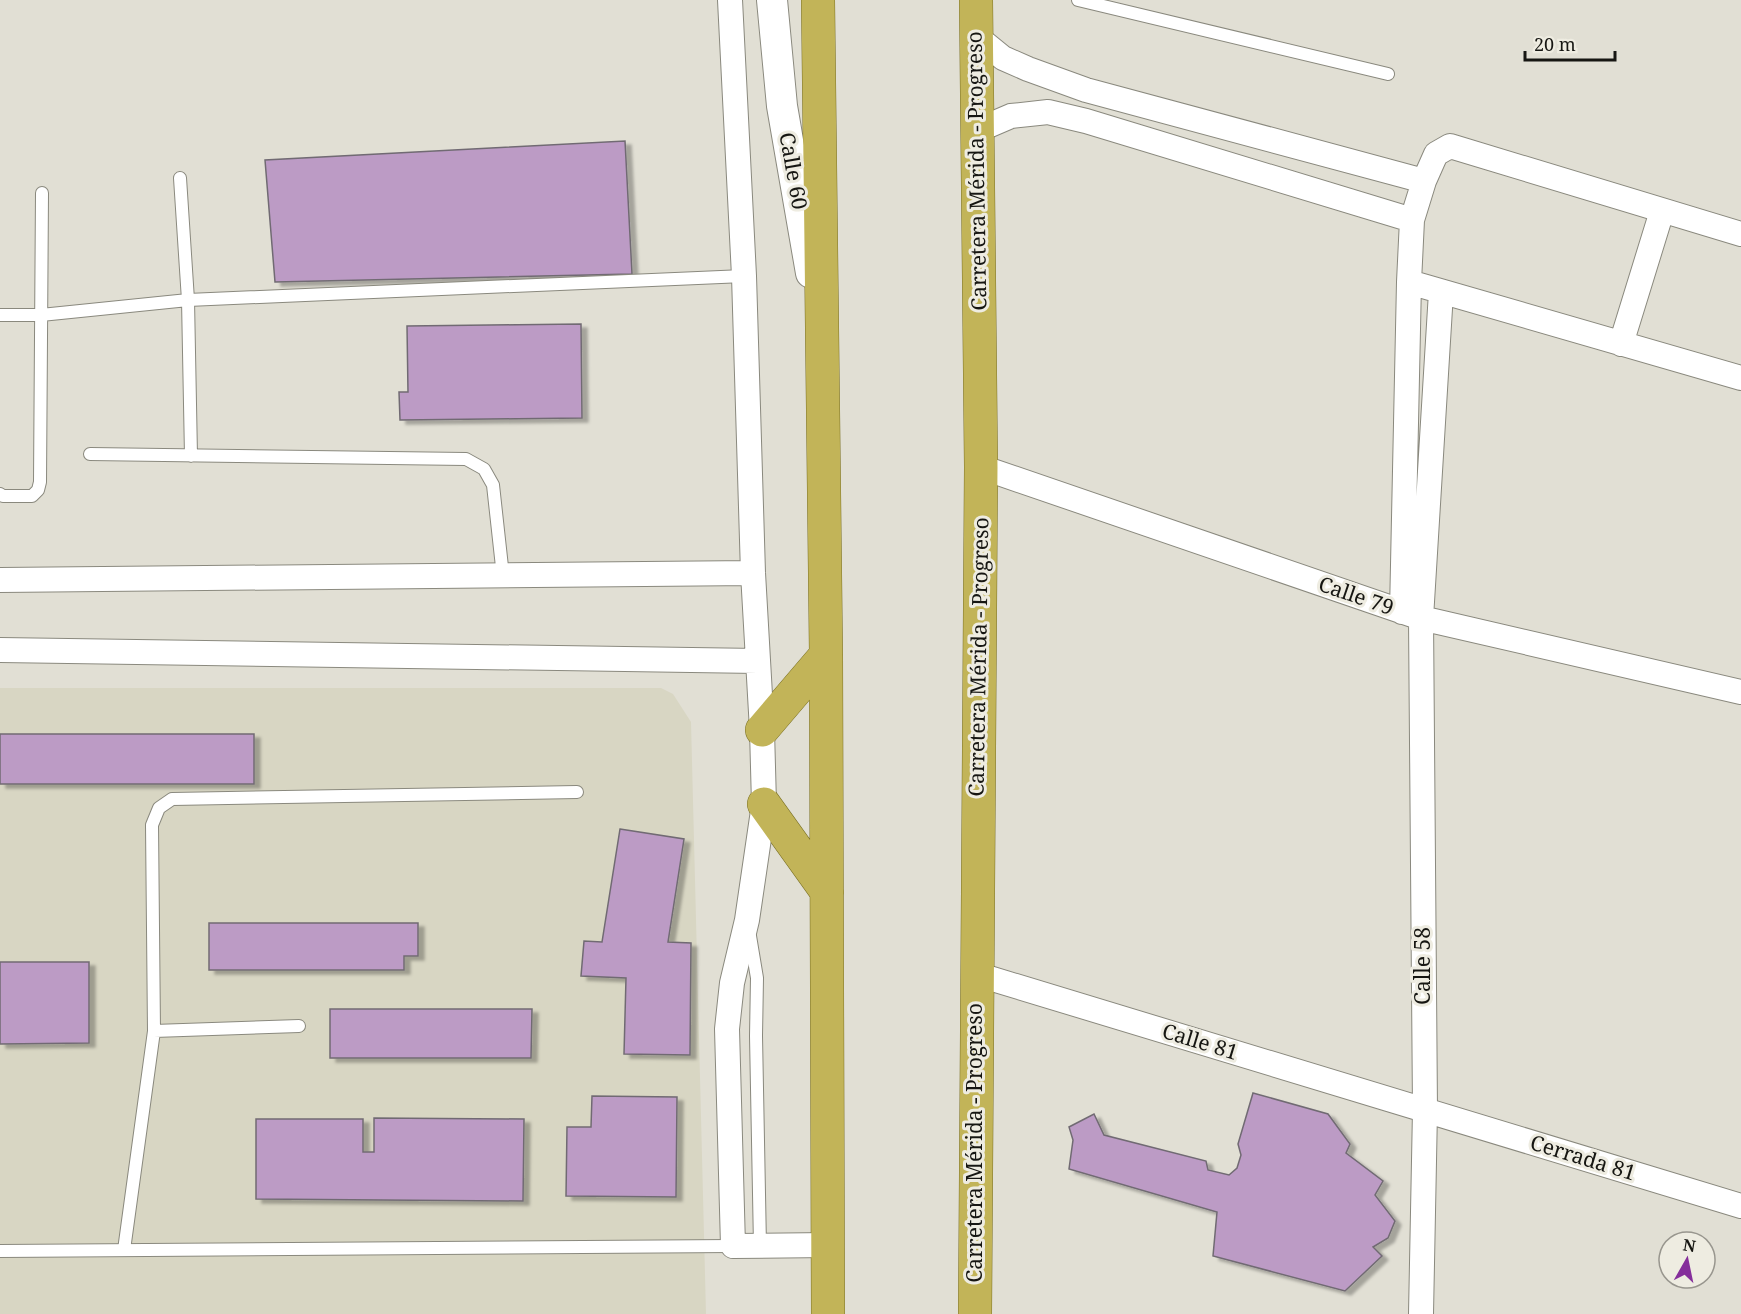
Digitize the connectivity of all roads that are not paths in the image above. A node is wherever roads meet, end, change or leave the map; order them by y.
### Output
1 (730, 0) edge
2 (772, 0) edge
3 (818, 0) edge
4 (976, 0) edge
5 (1078, 0) edge
6 (976, 36) junction
7 (1388, 74) dead end
8 (976, 131) junction
9 (180, 178) dead end
10 (1424, 181) junction
11 (42, 193) dead end
12 (1662, 211) junction
13 (1412, 220) junction
14 (1741, 234) edge
15 (744, 276) junction
16 (1409, 282) junction
17 (1440, 292) junction
18 (188, 300) junction
19 (0, 315) edge
20 (41, 315) junction
21 (822, 340) junction
22 (1621, 344) junction
23 (1741, 378) edge
24 (90, 454) dead end
25 (191, 456) junction
26 (981, 467) junction
27 (0, 494) edge
28 (753, 573) junction
29 (503, 576) junction
30 (0, 580) edge
31 (1411, 615) junction
32 (0, 650) edge
33 (826, 655) junction
34 (758, 661) junction
35 (1741, 692) edge
36 (762, 730) junction
37 (577, 792) dead end
38 (764, 804) junction
39 (827, 892) junction
40 (747, 920) junction
41 (976, 974) junction
42 (299, 1026) dead end
43 (154, 1031) junction
44 (1425, 1110) junction
45 (1741, 1206) edge
46 (828, 1245) junction
47 (733, 1246) junction
48 (760, 1246) junction
49 (124, 1250) junction
50 (0, 1251) edge
51 (828, 1314) edge
52 (975, 1314) edge
53 (1420, 1314) edge

1 - 15 street
2 - 21 street, Calle 60
3 - 21 highway
4 - 6 highway, Carretera Mérida - Progreso
5 - 7 lane
6 - 8 highway, Carretera Mérida - Progreso
6 - 10 street
8 - 13 street
8 - 26 highway, Carretera Mérida - Progreso
9 - 18 lane
10 - 12 street
10 - 13 street
11 - 20 lane
12 - 14 street
12 - 22 street
13 - 16 street
15 - 18 lane
15 - 28 street
16 - 17 street
16 - 31 street
17 - 22 street
17 - 31 street
18 - 20 lane
18 - 25 lane
19 - 20 lane
20 - 27 lane
21 - 33 highway
22 - 23 street
24 - 25 lane
25 - 29 lane
26 - 31 street, Calle 79
26 - 41 highway, Carretera Mérida - Progreso
28 - 29 street
28 - 34 street
29 - 30 street
31 - 35 street, Calle 79
31 - 44 street, Calle 58
32 - 34 street
33 - 36 highway
33 - 39 highway
34 - 36 street
36 - 38 street
37 - 43 lane
38 - 39 highway
38 - 40 street
39 - 46 highway
40 - 47 street
40 - 48 lane
41 - 44 street, Calle 81
41 - 52 highway, Carretera Mérida - Progreso
42 - 43 lane
43 - 49 lane
44 - 45 street, Cerrada 81
44 - 53 street, Calle 58
46 - 48 street
46 - 51 highway
47 - 48 street
47 - 49 lane
49 - 50 lane

